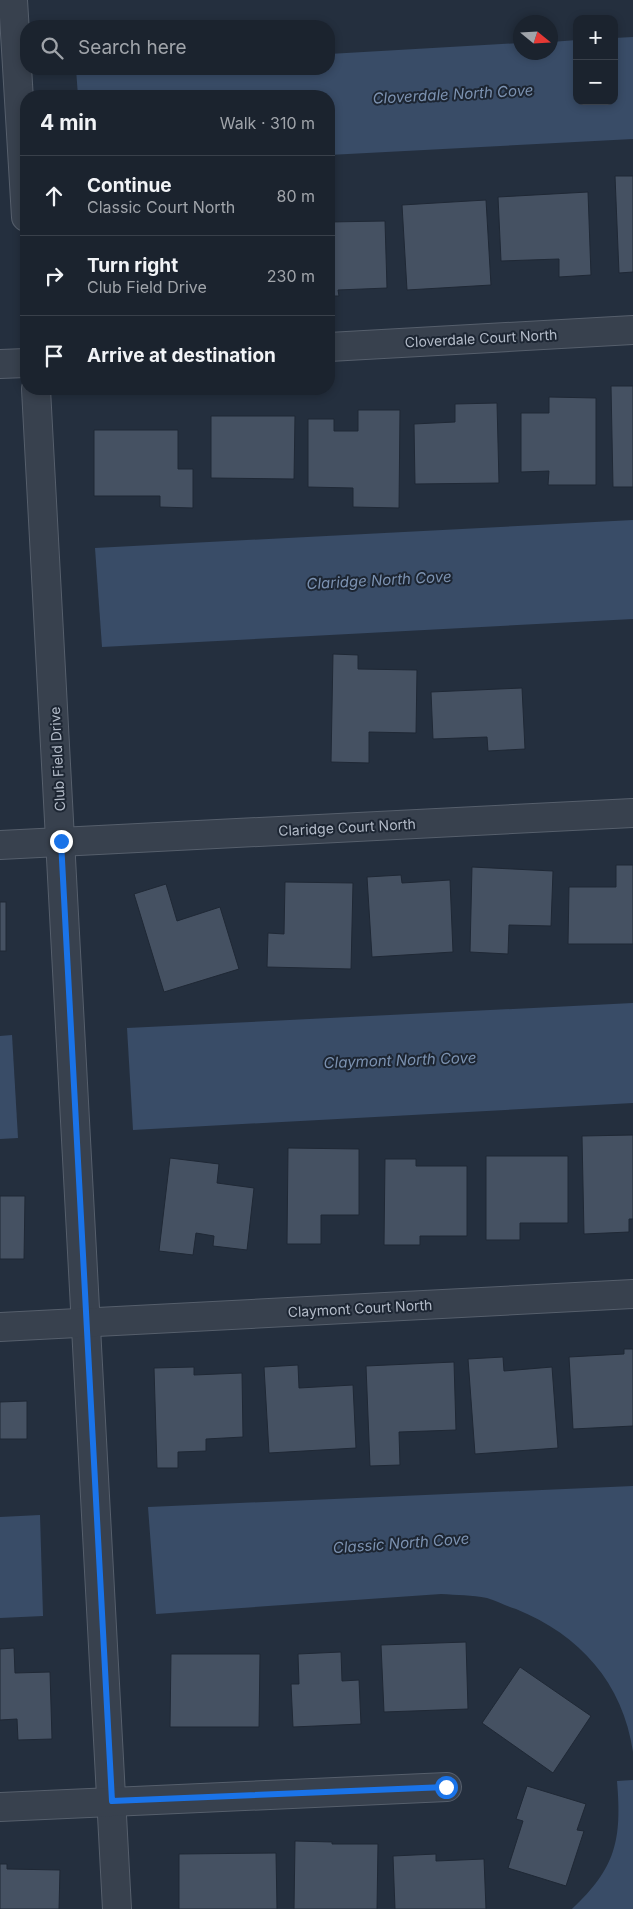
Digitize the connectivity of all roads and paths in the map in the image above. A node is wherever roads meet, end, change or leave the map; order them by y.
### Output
1 (13, 0) edge
2 (20, 117) edge
3 (633, 330) edge
4 (335, 347) edge
5 (20, 363) edge
6 (0, 364) edge
7 (36, 395) edge
8 (633, 813) edge
9 (61, 841) junction
10 (0, 845) edge
11 (633, 1294) edge
12 (86, 1322) junction
13 (0, 1327) edge
14 (446, 1787) dead end
15 (112, 1801) junction
16 (0, 1807) edge
17 (117, 1909) edge

1 - 2 street
3 - 4 street, Cloverdale Court North
5 - 6 street
7 - 9 street, Club Field Drive
8 - 9 street, Claridge Court North
9 - 10 street, Claridge Court North
9 - 12 street, Club Field Drive
11 - 12 street, Claymont Court North
12 - 13 street, Claymont Court North
12 - 15 street, Club Field Drive
14 - 15 street
15 - 16 street
15 - 17 street, Club Field Drive

